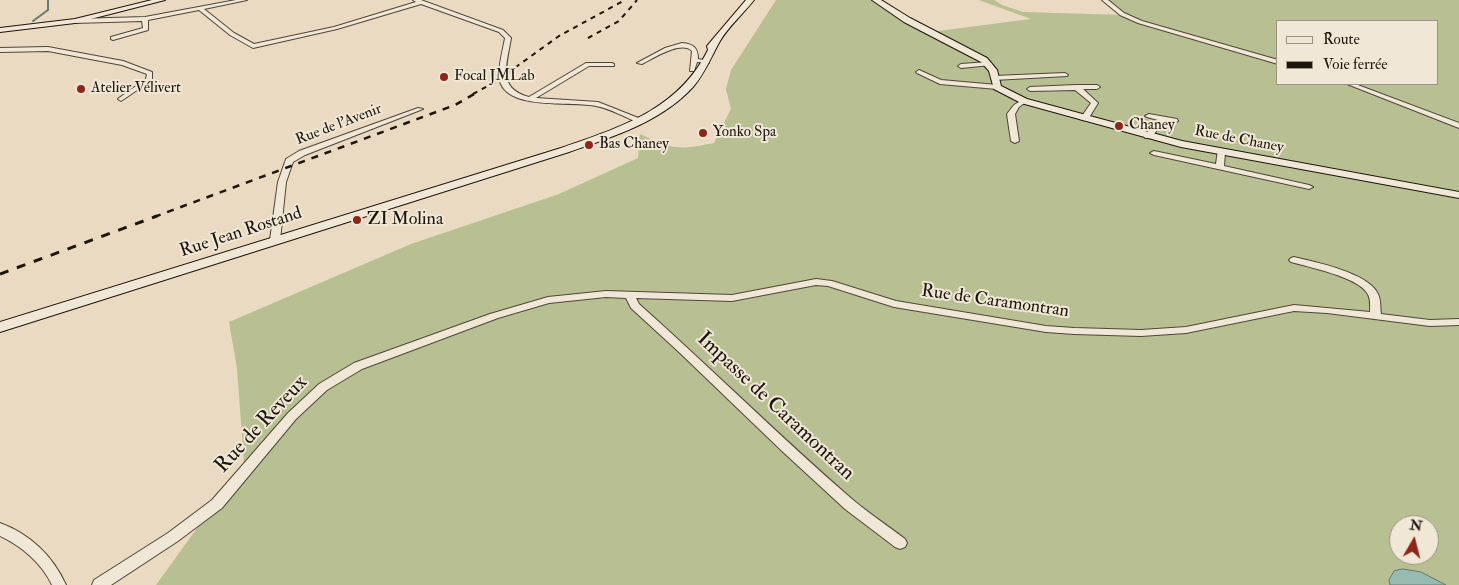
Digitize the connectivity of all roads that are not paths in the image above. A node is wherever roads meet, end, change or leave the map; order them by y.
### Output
1 (161, 0) edge
2 (244, 0) edge
3 (750, 0) edge
4 (876, 0) edge
5 (1105, 0) edge
6 (419, 1) edge
7 (202, 9) junction
8 (146, 19) junction
9 (75, 21) junction
10 (0, 30) edge
11 (113, 38) dead end
12 (0, 50) edge
13 (700, 61) junction
14 (1276, 61) edge
15 (640, 63) dead end
16 (989, 64) junction
17 (612, 65) dead end
18 (961, 66) dead end
19 (919, 72) dead end
20 (1066, 75) dead end
21 (995, 82) junction
22 (1353, 85) edge
23 (1076, 87) junction
24 (1098, 87) dead end
25 (1030, 89) dead end
26 (121, 99) dead end
27 (529, 99) junction
28 (1024, 101) junction
29 (420, 109) dead end
30 (1149, 116) dead end
31 (1084, 119) junction
32 (1162, 119) junction
33 (639, 120) junction
34 (1174, 121) dead end
35 (1459, 126) edge
36 (1148, 136) junction
37 (1015, 141) dead end
38 (1221, 152) junction
39 (1154, 153) dead end
40 (1220, 168) junction
41 (1309, 187) dead end
42 (1459, 195) edge
43 (275, 240) junction
44 (1294, 260) dead end
45 (630, 294) junction
46 (529, 304) joint
47 (1376, 317) junction
48 (1459, 322) edge
49 (0, 327) edge
50 (0, 529) edge
51 (900, 543) dead end
52 (59, 585) edge
53 (99, 585) edge

1 - 9 main road
2 - 7 street
3 - 13 main road, Rue Jean Rostand
4 - 16 main road
5 - 14 street
6 - 7 street
6 - 27 street
7 - 8 street
8 - 9 street
8 - 11 street
9 - 10 main road
12 - 26 street
13 - 15 street
13 - 33 main road, Rue Jean Rostand
13 - 33 main road, Rue Jean Rostand
16 - 18 street
16 - 21 main road
17 - 27 street
19 - 21 street
20 - 21 street
21 - 28 main road, Rue de Chaney
22 - 35 street
23 - 24 street
23 - 25 street
23 - 31 street
27 - 33 street
28 - 31 main road, Rue de Chaney
28 - 37 street
29 - 43 street, Rue de l'Avenir
30 - 32 street
31 - 36 main road, Rue de Chaney
32 - 34 street
32 - 36 street
33 - 43 main road, Rue Jean Rostand
36 - 38 main road, Rue de Chaney
38 - 40 street
38 - 42 main road, Rue de Chaney
39 - 40 street
40 - 41 street
43 - 49 main road, Rue Jean Rostand
44 - 47 street
45 - 46 street, Rue de Caramontran
45 - 47 street, Rue de Caramontran
45 - 51 street, Impasse de Caramontran
46 - 53 street, Rue de Reveux
47 - 48 street, Rue de Caramontran
50 - 52 street

